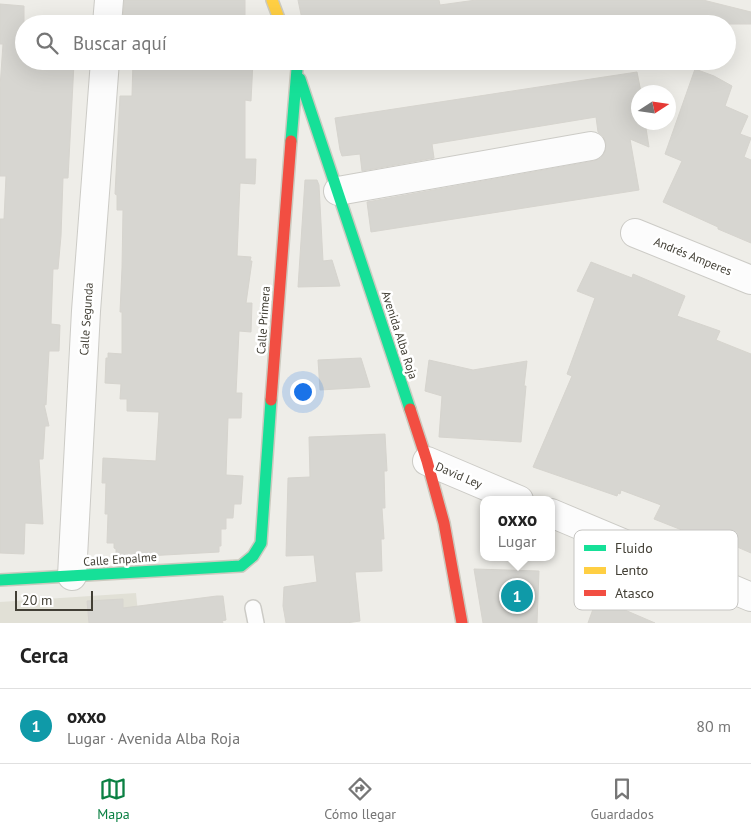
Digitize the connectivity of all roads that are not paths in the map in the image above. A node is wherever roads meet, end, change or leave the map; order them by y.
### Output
1 (109, 0) edge
2 (272, 0) edge
3 (108, 15) edge
4 (277, 15) edge
5 (104, 70) edge
6 (295, 70) edge
7 (297, 70) edge
8 (591, 146) dead end
9 (338, 191) junction
10 (635, 233) dead end
11 (751, 280) edge
12 (427, 461) junction
13 (510, 496) edge
14 (555, 515) edge
15 (591, 530) edge
16 (241, 566) joint
17 (72, 576) junction
18 (0, 580) edge
19 (738, 592) edge
20 (751, 597) edge
21 (462, 623) edge

1 - 3 street
2 - 4 street
5 - 17 street, Calle Segunda
6 - 16 street, Calle Primera
7 - 9 street, Avenida Alba Roja
8 - 9 street
9 - 12 street, Avenida Alba Roja
10 - 11 street, Andrés Amperes
12 - 13 street, David Ley
12 - 21 street, Avenida Alba Roja
14 - 15 street
16 - 17 street, Calle Enpalme
17 - 18 street, Calle Enpalme
19 - 20 street

